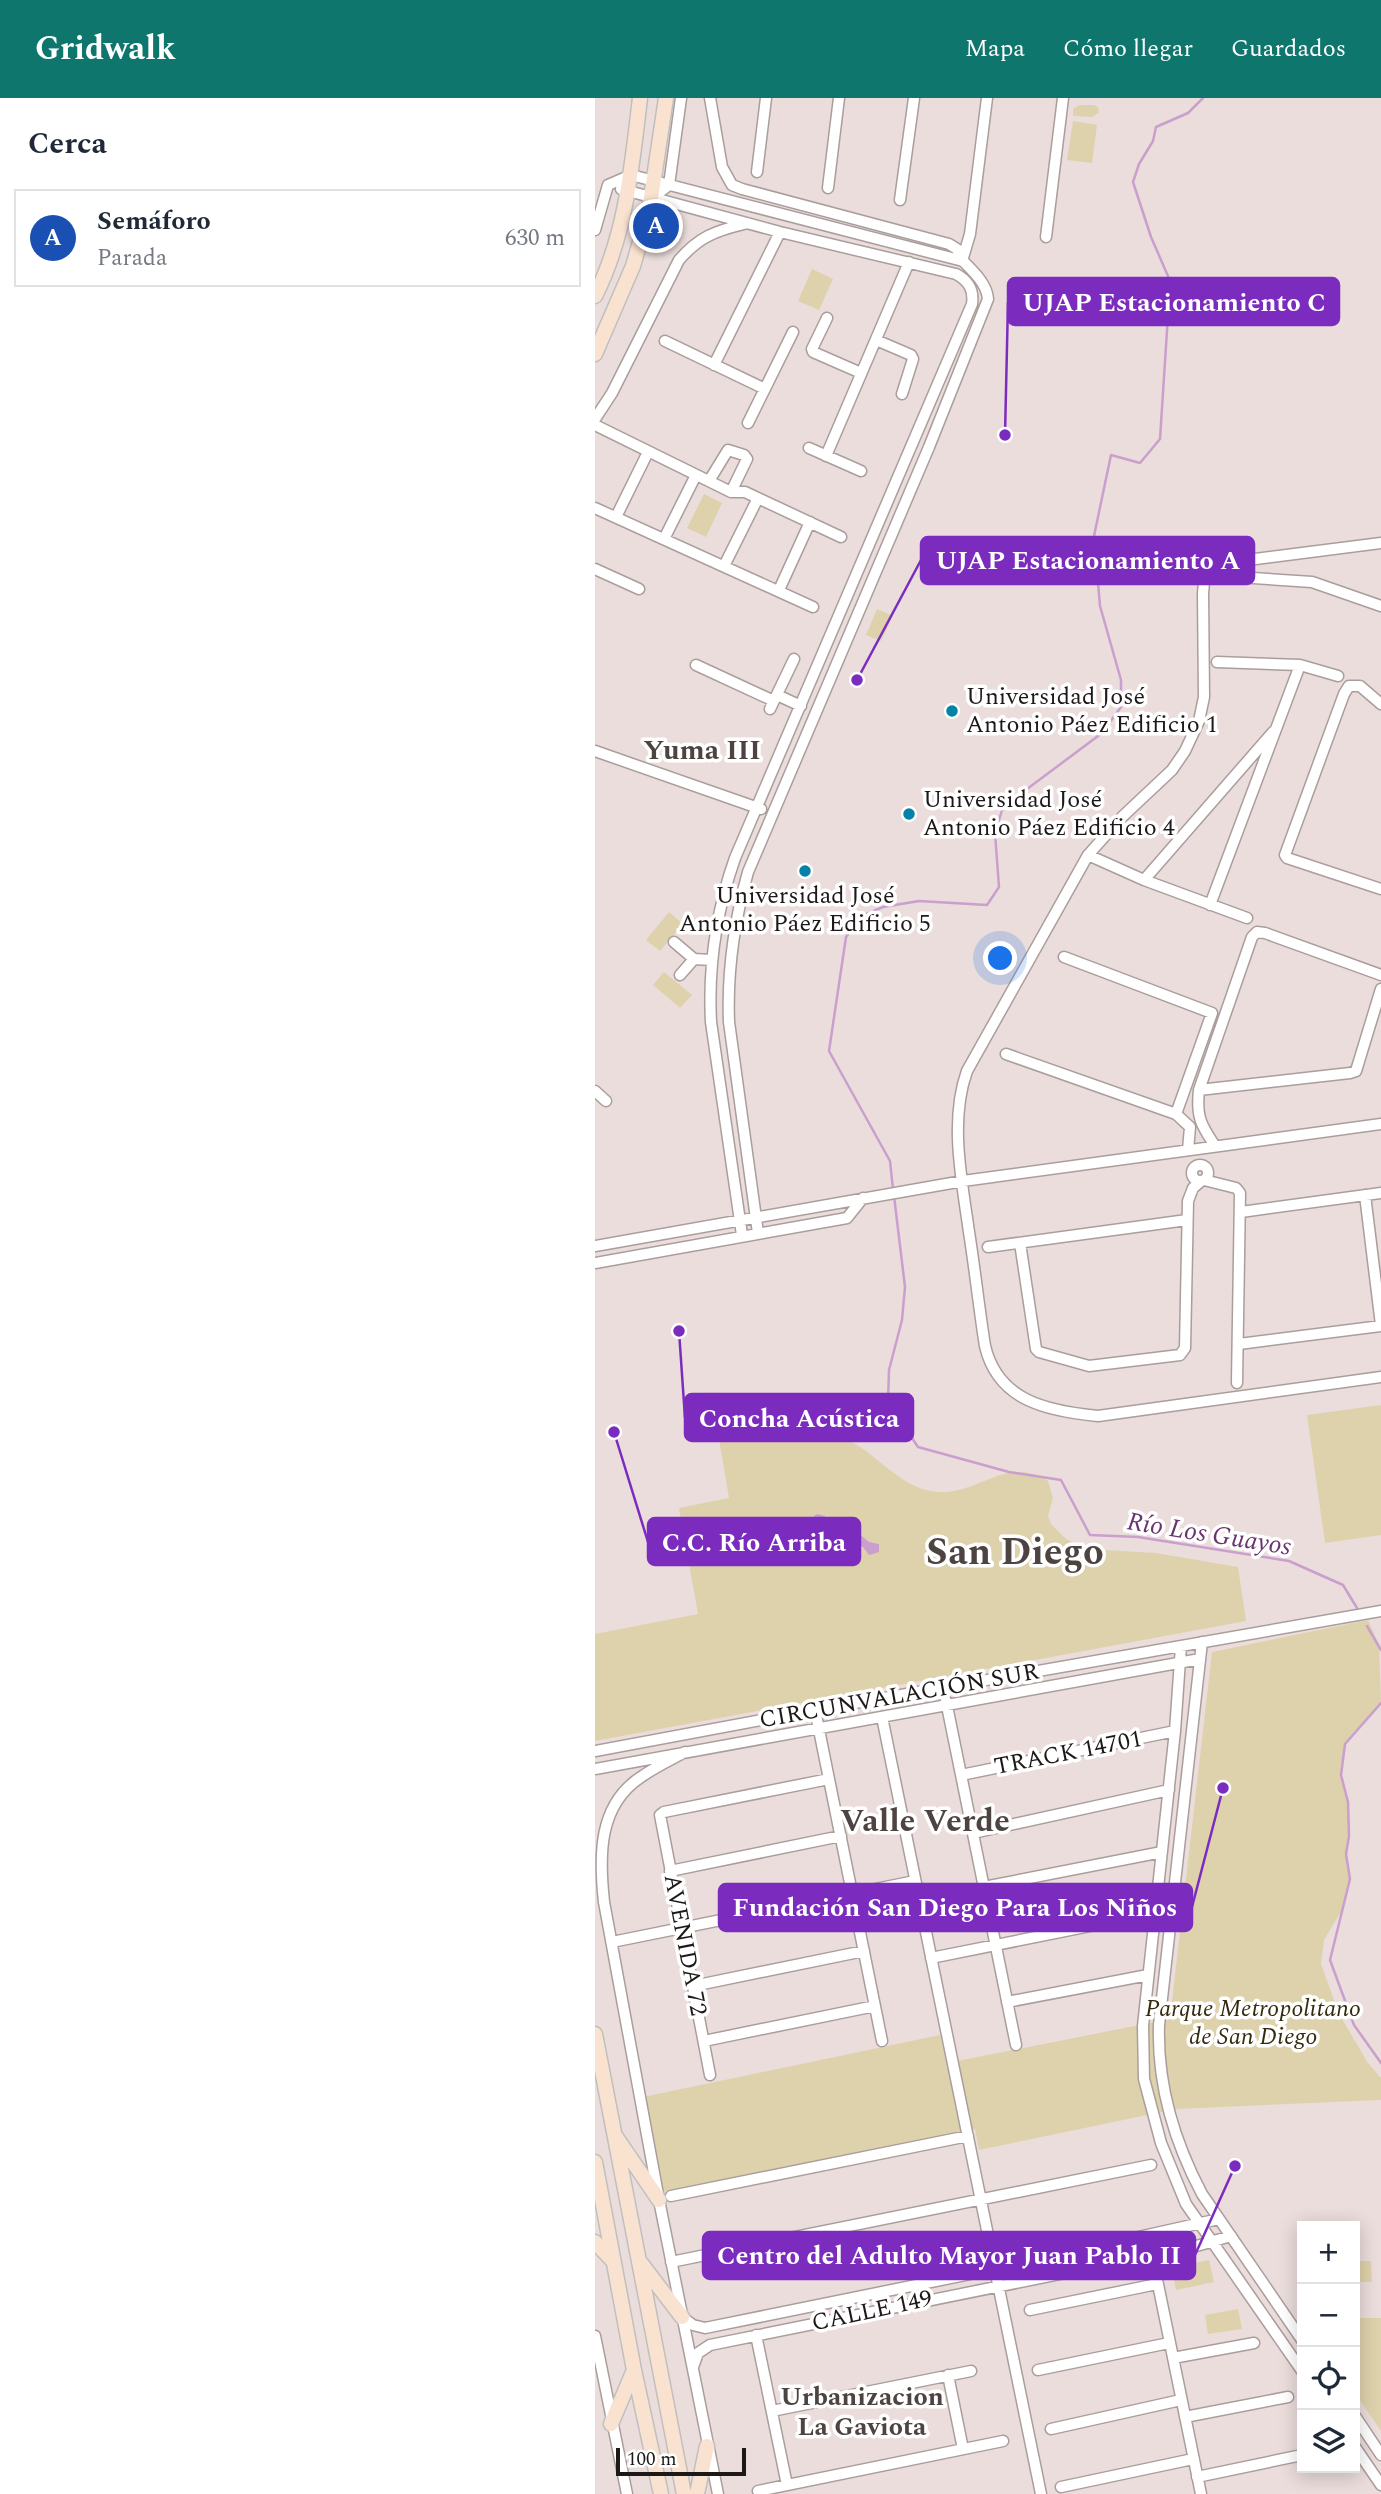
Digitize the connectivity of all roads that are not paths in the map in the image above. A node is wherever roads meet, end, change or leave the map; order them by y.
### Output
1 (640, 98) edge
2 (666, 98) edge
3 (681, 98) edge
4 (710, 98) edge
5 (766, 98) edge
6 (839, 98) edge
7 (913, 98) edge
8 (987, 98) edge
9 (1063, 98) edge
10 (757, 172) dead end
11 (631, 175) junction
12 (662, 183) junction
13 (608, 186) junction
14 (828, 188) dead end
15 (627, 191) junction
16 (652, 198) junction
17 (900, 200) dead end
18 (747, 224) junction
19 (595, 230) edge
20 (780, 232) junction
21 (1046, 237) dead end
22 (963, 261) junction
23 (909, 262) junction
24 (956, 274) junction
25 (595, 296) edge
26 (827, 318) dead end
27 (793, 332) dead end
28 (876, 340) junction
29 (665, 341) dead end
30 (595, 354) edge
31 (715, 365) junction
32 (862, 373) junction
33 (765, 389) junction
34 (902, 394) dead end
35 (595, 419) edge
36 (748, 424) dead end
37 (595, 425) edge
38 (809, 448) dead end
39 (648, 452) junction
40 (826, 456) junction
41 (861, 471) dead end
42 (697, 475) junction
43 (709, 481) junction
44 (731, 492) junction
45 (758, 498) junction
46 (595, 508) edge
47 (616, 517) junction
48 (810, 522) junction
49 (841, 537) dead end
50 (664, 539) junction
51 (1381, 543) edge
52 (724, 566) junction
53 (595, 569) edge
54 (1223, 576) dead end
55 (639, 589) dead end
56 (779, 590) junction
57 (1381, 606) edge
58 (813, 607) dead end
59 (829, 641) junction
60 (843, 647) junction
61 (794, 659) dead end
62 (1217, 662) dead end
63 (696, 665) dead end
64 (1300, 665) junction
65 (1338, 677) dead end
66 (774, 701) junction
67 (1381, 704) edge
68 (800, 706) junction
69 (1277, 726) junction
70 (595, 751) edge
71 (757, 808) junction
72 (773, 813) junction
73 (1089, 855) junction
74 (1144, 880) junction
75 (1381, 890) edge
76 (1210, 905) junction
77 (1247, 918) dead end
78 (674, 942) dead end
79 (1064, 957) dead end
80 (694, 959) junction
81 (711, 960) junction
82 (680, 975) dead end
83 (1381, 975) edge
84 (1381, 989) edge
85 (1006, 1054) dead end
86 (1199, 1090) junction
87 (595, 1091) edge
88 (606, 1101) dead end
89 (1176, 1114) junction
90 (1381, 1124) edge
91 (1195, 1126) junction
92 (1215, 1146) junction
93 (1192, 1149) junction
94 (963, 1181) junction
95 (1202, 1181) junction
96 (1381, 1193) edge
97 (1364, 1195) junction
98 (863, 1198) junction
99 (1241, 1212) junction
100 (756, 1217) junction
101 (739, 1220) junction
102 (1187, 1220) junction
103 (758, 1233) junction
104 (742, 1235) junction
105 (1020, 1242) junction
106 (595, 1246) edge
107 (988, 1247) dead end
108 (595, 1263) edge
109 (1381, 1326) edge
110 (1239, 1344) junction
111 (1381, 1377) edge
112 (1237, 1383) dead end
113 (1381, 1611) edge
114 (1202, 1642) junction
115 (1181, 1646) junction
116 (1200, 1659) junction
117 (1181, 1662) junction
118 (943, 1688) junction
119 (947, 1705) junction
120 (815, 1710) junction
121 (882, 1717) junction
122 (818, 1728) junction
123 (1175, 1731) junction
124 (595, 1751) edge
125 (685, 1752) junction
126 (595, 1769) edge
127 (961, 1775) junction
128 (829, 1779) junction
129 (1169, 1790) junction
130 (973, 1833) junction
131 (841, 1836) junction
132 (1162, 1852) junction
133 (670, 1871) junction
134 (915, 1881) junction
135 (983, 1886) junction
136 (852, 1894) junction
137 (1155, 1913) junction
138 (682, 1928) junction
139 (612, 1942) junction
140 (995, 1945) junction
141 (864, 1951) junction
142 (931, 1958) junction
143 (1148, 1975) junction
144 (693, 1986) junction
145 (1007, 2002) junction
146 (875, 2006) junction
147 (595, 2034) edge
148 (882, 2041) dead end
149 (704, 2042) junction
150 (1016, 2045) dead end
151 (710, 2075) dead end
152 (613, 2132) junction
153 (968, 2136) junction
154 (595, 2162) edge
155 (1151, 2165) dead end
156 (665, 2198) junction
157 (981, 2200) junction
158 (1219, 2219) junction
159 (1199, 2225) junction
160 (1231, 2236) junction
161 (595, 2242) edge
162 (1212, 2242) junction
163 (1151, 2255) junction
164 (638, 2258) junction
165 (613, 2261) junction
166 (671, 2262) junction
167 (995, 2269) junction
168 (1157, 2284) junction
169 (999, 2286) junction
170 (1030, 2310) dead end
171 (682, 2317) junction
172 (1297, 2333) edge
173 (756, 2335) junction
174 (595, 2336) edge
175 (1169, 2343) junction
176 (1254, 2343) dead end
177 (1173, 2358) junction
178 (1297, 2364) edge
179 (634, 2370) junction
180 (692, 2370) junction
181 (1038, 2370) dead end
182 (971, 2371) dead end
183 (949, 2375) junction
184 (1288, 2397) dead end
185 (1181, 2400) junction
186 (772, 2411) junction
187 (1185, 2417) junction
188 (611, 2424) junction
189 (1360, 2424) edge
190 (1051, 2428) dead end
191 (1003, 2441) dead end
192 (707, 2446) junction
193 (963, 2449) junction
194 (1360, 2454) edge
195 (1381, 2455) edge
196 (1297, 2456) edge
197 (1193, 2459) junction
198 (1197, 2477) junction
199 (1381, 2485) edge
200 (787, 2486) junction
201 (1061, 2487) dead end
202 (758, 2491) dead end
203 (627, 2494) edge
204 (660, 2494) edge
205 (684, 2494) edge
206 (697, 2494) edge
207 (718, 2494) edge
208 (1041, 2494) edge
209 (1201, 2494) edge

1 - 11 main road
2 - 12 main road
3 - 12 street
4 - 22 street
5 - 10 street
6 - 14 street
7 - 17 street
8 - 22 street
9 - 21 street
11 - 12 street
11 - 13 street
11 - 15 main road
12 - 16 main road
12 - 22 street
13 - 15 street
13 - 19 street
15 - 16 street
15 - 25 main road
16 - 18 street
16 - 30 main road
18 - 20 street
18 - 35 street
20 - 23 street
20 - 31 street
22 - 24 street
22 - 60 street
23 - 24 street
23 - 28 street
24 - 59 street
26 - 32 street
27 - 33 street
28 - 32 street
28 - 34 street
29 - 31 street
31 - 33 street
32 - 40 street
33 - 36 street
37 - 39 street
38 - 40 street
39 - 42 street
39 - 47 street
40 - 41 street
42 - 43 street
42 - 50 street
43 - 44 street
43 - 44 street
44 - 45 street
45 - 48 street
45 - 52 street
46 - 47 street
47 - 50 street
48 - 49 street
48 - 56 street
50 - 52 street
51 - 73 street
52 - 56 street
53 - 55 street
54 - 57 street
56 - 58 street
59 - 60 street
59 - 68 street
60 - 72 street
61 - 66 street
62 - 64 street
63 - 66 street
64 - 65 street
64 - 69 street
66 - 68 street
67 - 75 street
68 - 71 street
69 - 74 street
69 - 76 street
70 - 71 street
71 - 72 street
71 - 81 street
72 - 100 street
73 - 74 street
73 - 94 street
74 - 76 street
76 - 77 street
78 - 80 street
79 - 89 street
80 - 81 street
80 - 82 street
81 - 101 street
83 - 86 street
84 - 86 street
85 - 89 street
86 - 91 street
87 - 88 street
89 - 91 street
90 - 92 street
91 - 92 street
91 - 93 street
92 - 93 street
93 - 94 street
93 - 95 street
94 - 98 street
94 - 111 street
95 - 99 street
95 - 102 street
96 - 97 street
97 - 99 street
97 - 109 street
98 - 100 street
98 - 103 street
99 - 110 street
100 - 101 street
100 - 103 street
101 - 104 street
101 - 106 street
102 - 105 street
102 - 105 street
103 - 104 street
104 - 108 street
105 - 107 street
109 - 110 street
110 - 112 street
113 - 114 street, CIRCUNVALACIÓN SUR
114 - 115 street, CIRCUNVALACIÓN SUR
114 - 116 street
115 - 117 street
115 - 118 street, CIRCUNVALACIÓN SUR
116 - 117 street, CIRCUNVALACIÓN SUR
116 - 158 street
117 - 119 street, CIRCUNVALACIÓN SUR
117 - 123 street
118 - 119 street
118 - 120 street, CIRCUNVALACIÓN SUR
119 - 121 street, CIRCUNVALACIÓN SUR
119 - 127 street
120 - 122 street
120 - 124 street, CIRCUNVALACIÓN SUR
121 - 122 street, CIRCUNVALACIÓN SUR
121 - 134 street
122 - 125 street, CIRCUNVALACIÓN SUR
122 - 128 street
123 - 127 street, TRACK 14701
123 - 129 street
125 - 126 street, CIRCUNVALACIÓN SUR
125 - 139 street
127 - 130 street
128 - 131 street
128 - 133 street, AVENIDA 72
129 - 130 street
129 - 132 street
130 - 135 street
131 - 133 street
131 - 136 street
132 - 135 street
132 - 137 street
133 - 138 street, AVENIDA 72
134 - 136 street
134 - 142 street
135 - 140 street
136 - 138 street
136 - 141 street
137 - 140 street
137 - 143 street
138 - 139 street
138 - 144 street, AVENIDA 72
139 - 156 street
140 - 142 street
140 - 145 street
141 - 144 street
141 - 146 street
142 - 153 street
143 - 145 street
143 - 159 street
144 - 149 street, AVENIDA 72
145 - 150 street
146 - 148 street
146 - 149 street
147 - 152 main road
149 - 151 street, AVENIDA 72
152 - 156 main road
152 - 164 main road
153 - 156 street
153 - 157 street
154 - 165 main road
155 - 157 street
156 - 166 street
157 - 166 street
157 - 167 street
158 - 159 street, CALLE 149
158 - 160 street
159 - 162 street
159 - 167 street, CALLE 149
160 - 162 street, CALLE 149
160 - 172 street
161 - 165 main road
162 - 163 street, CALLE 149
162 - 178 street
163 - 168 street
163 - 169 street, CALLE 149
164 - 171 main road
164 - 205 main road
165 - 179 main road
166 - 171 street
167 - 169 street
167 - 171 street, CALLE 149
168 - 170 street
168 - 175 street
169 - 173 street, CALLE 149
169 - 208 street
171 - 180 street
173 - 180 street, CALLE 149
173 - 186 street
174 - 188 street
175 - 177 street
175 - 181 street
176 - 177 street
177 - 185 street
179 - 188 main road
179 - 204 main road
180 - 192 street
182 - 183 street
183 - 186 street
183 - 193 street
184 - 187 street
185 - 187 street
185 - 190 street
186 - 200 street
187 - 197 street
188 - 203 street
189 - 195 street
191 - 193 street
192 - 206 main road
192 - 207 street
193 - 200 street
194 - 199 street
196 - 198 street
197 - 198 street
197 - 201 street
198 - 209 street
200 - 202 street

